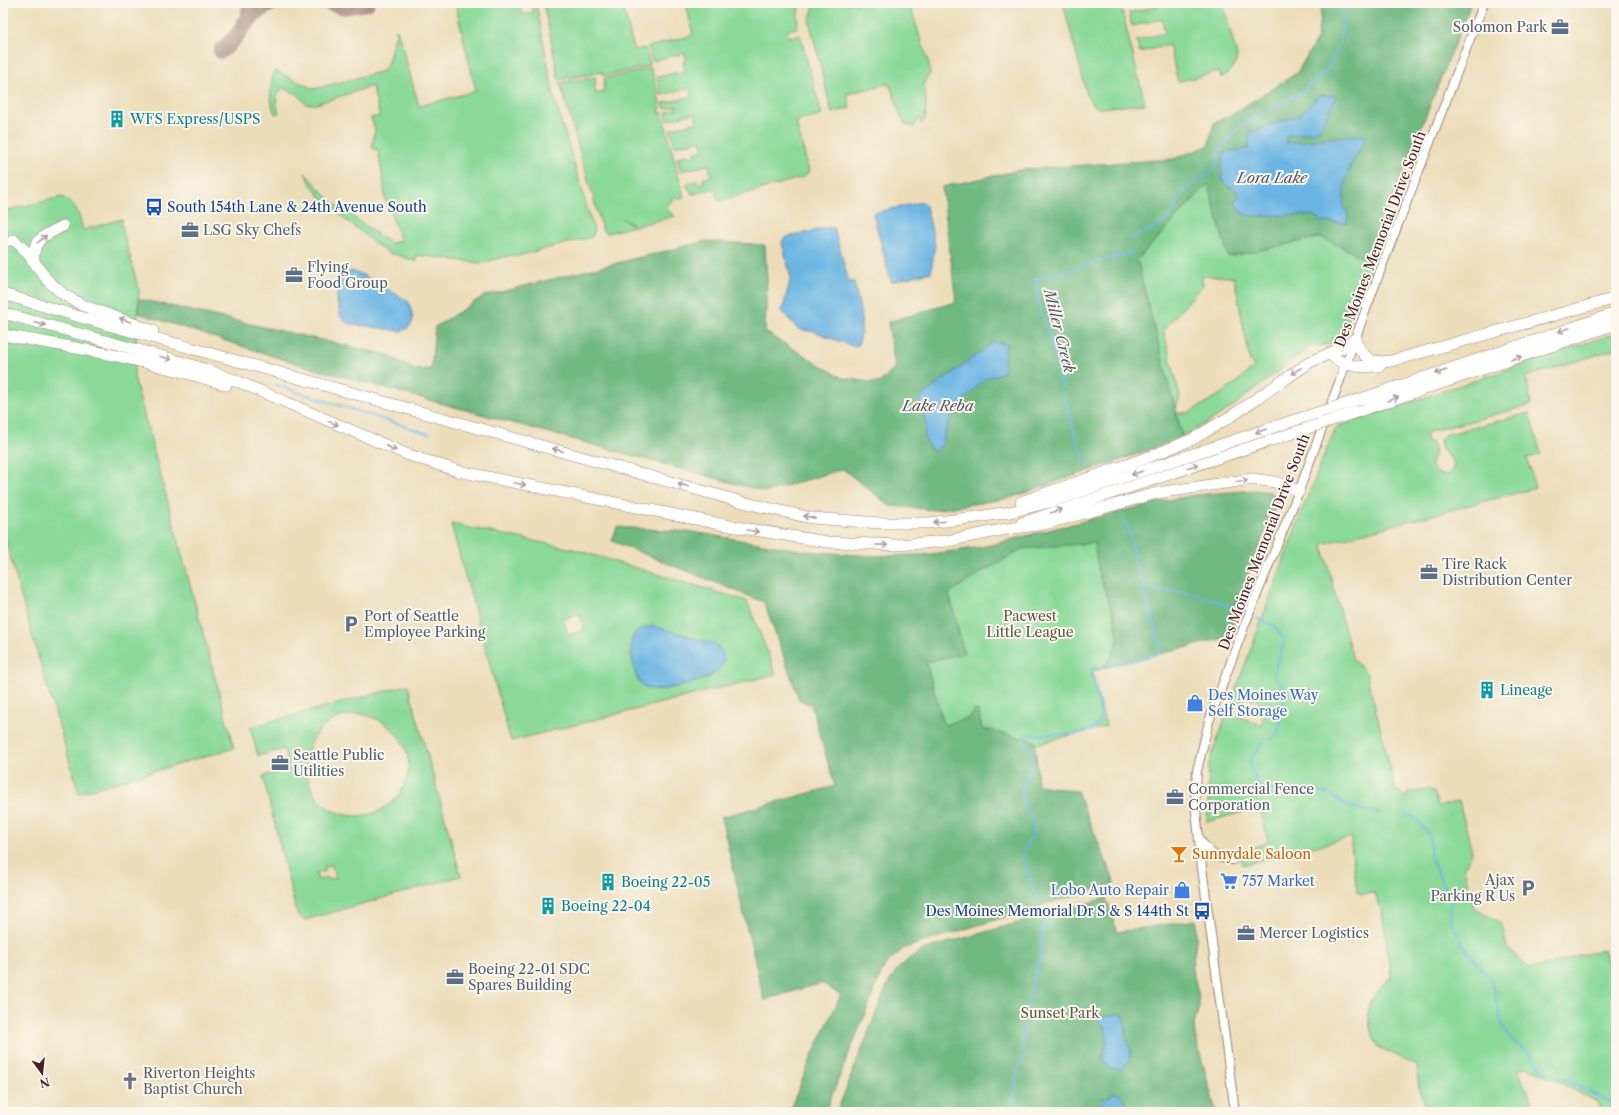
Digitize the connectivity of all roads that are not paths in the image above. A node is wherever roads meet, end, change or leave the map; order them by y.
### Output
1 (1484, 3) edge
2 (63, 226) dead end
3 (14, 240) joint
4 (3, 243) edge
5 (34, 260) junction
6 (3, 294) edge
7 (1616, 298) edge
8 (3, 313) edge
9 (1616, 313) edge
10 (1603, 323) junction
11 (1616, 324) edge
12 (3, 327) edge
13 (3, 335) edge
14 (1355, 339) junction
15 (85, 349) junction
16 (1422, 353) junction
17 (1330, 354) junction
18 (227, 358) junction
19 (1345, 365) junction
20 (311, 414) junction
21 (1299, 492) junction
22 (977, 517) junction
23 (1007, 529) junction
24 (1198, 836) junction
25 (1233, 860) dead end
26 (1235, 1112) edge

1 - 14 main road, Des Moines Memorial Drive South
5 -> 2 highway
3 - 4 main road
3 - 5 highway
18 -> 5 highway
6 - 18 highway
7 - 16 highway
8 -> 20 highway
9 - 10 highway
10 - 11 highway
10 -> 22 highway, bridge
23 -> 10 highway, bridge
12 - 15 highway
13 - 15 highway
14 - 16 highway
14 - 17 highway
14 - 19 main road, Des Moines Memorial Drive South
15 - 20 highway
16 - 19 highway
17 - 19 highway
17 -> 22 highway
22 -> 18 highway
19 - 21 main road, Des Moines Memorial Drive South
20 -> 23 highway
23 -> 21 highway
21 - 24 main road, Des Moines Memorial Drive South
24 - 25 main road
24 - 26 main road, Des Moines Memorial Drive South

